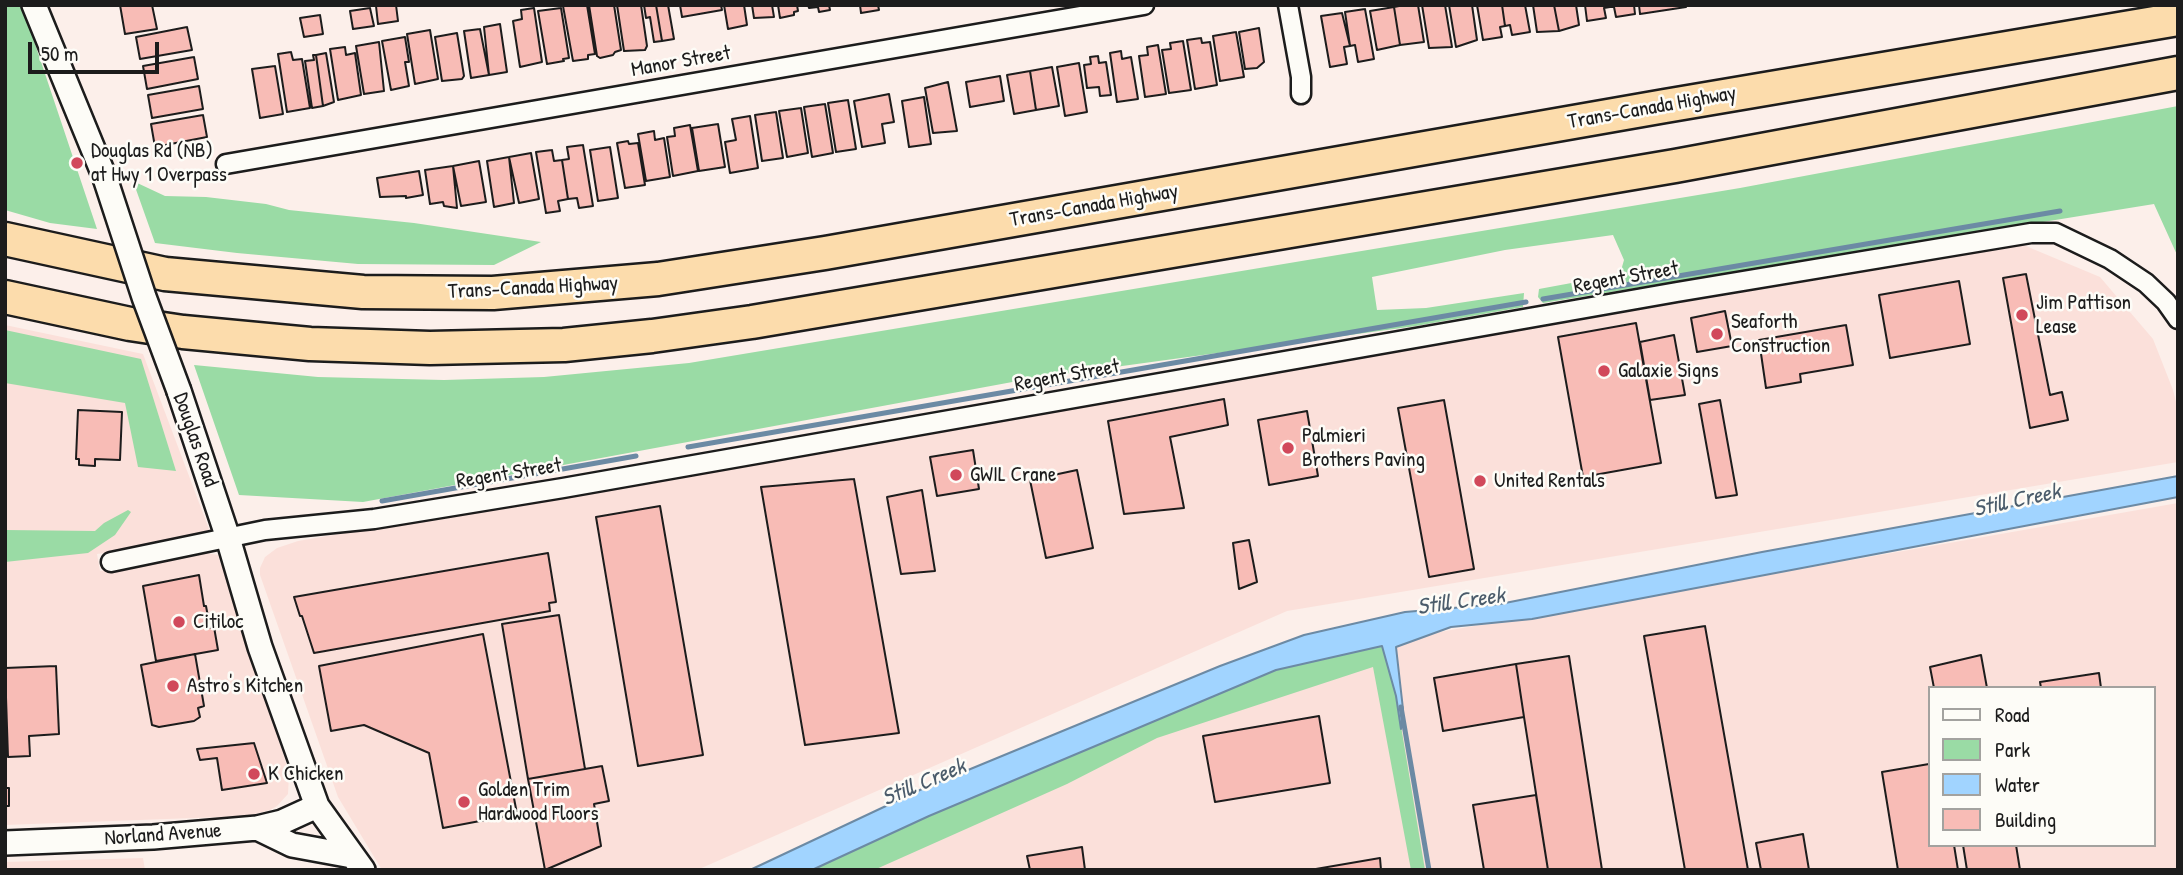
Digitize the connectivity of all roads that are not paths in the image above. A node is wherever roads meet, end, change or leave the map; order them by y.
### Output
1 (34, 5) edge
2 (1144, 5) edge
3 (1288, 5) edge
4 (2178, 19) edge
5 (2178, 73) edge
6 (1301, 94) dead end
7 (226, 164) dead end
8 (5, 239) edge
9 (5, 297) edge
10 (2178, 320) edge
11 (228, 538) junction
12 (111, 562) dead end
13 (317, 806) junction
14 (257, 828) junction
15 (5, 843) edge
16 (358, 863) edge

1 - 11 street, Douglas Road, bridge
2 - 7 street, Manor Street
3 - 6 street
4 - 8 highway, Trans-Canada Highway
5 - 9 highway
10 - 11 street, Regent Street
11 - 12 street, Regent Street
11 - 13 street, Douglas Road
13 - 14 street, Norland Avenue
13 - 16 street, Douglas Road
14 - 15 street, Norland Avenue
14 - 16 street

